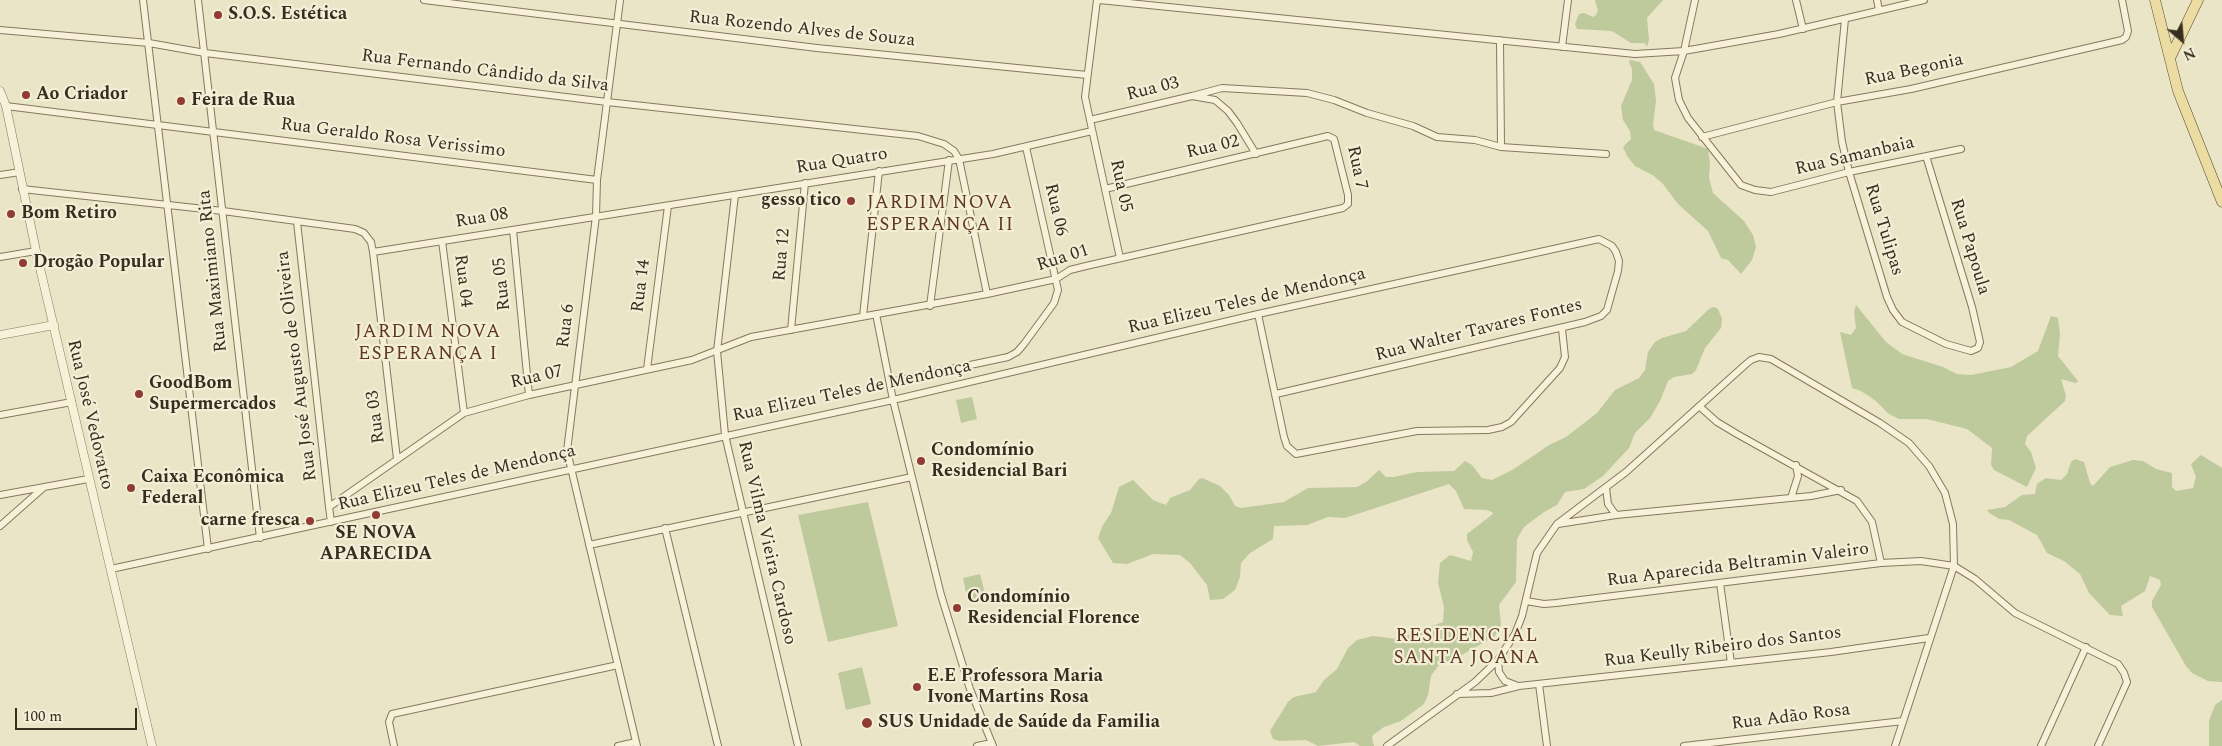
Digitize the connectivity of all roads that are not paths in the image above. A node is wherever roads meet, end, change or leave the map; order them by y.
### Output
1 (143, 0) edge
2 (198, 0) edge
3 (424, 0) edge
4 (620, 0) edge
5 (1098, 0) edge
6 (1568, 0) edge
7 (1695, 0) edge
8 (1796, 0) edge
9 (1877, 0) edge
10 (1924, 0) edge
11 (2122, 0) edge
12 (2155, 0) edge
13 (2198, 0) edge
14 (1879, 10) junction
15 (1845, 19) junction
16 (617, 24) junction
17 (1803, 29) junction
18 (0, 30) edge
19 (1500, 40) junction
20 (149, 44) junction
21 (1562, 47) junction
22 (1684, 51) junction
23 (205, 53) junction
24 (2170, 58) junction
25 (1087, 75) junction
26 (0, 95) edge
27 (1192, 96) junction
28 (607, 102) junction
29 (1836, 102) junction
30 (6, 106) junction
31 (1090, 120) junction
32 (158, 124) junction
33 (213, 131) junction
34 (1092, 131) junction
35 (1328, 136) joint
36 (1702, 136) junction
37 (1026, 147) junction
38 (1501, 147) junction
39 (1961, 149) dead end
40 (1256, 154) junction
41 (1606, 154) dead end
42 (1926, 156) junction
43 (959, 159) junction
44 (949, 160) junction
45 (879, 171) junction
46 (20, 172) junction
47 (1849, 172) junction
48 (0, 176) edge
49 (597, 180) junction
50 (805, 183) junction
51 (22, 189) junction
52 (1105, 189) junction
53 (735, 195) junction
54 (2222, 202) edge
55 (168, 206) junction
56 (668, 206) junction
57 (1343, 208) joint
58 (223, 211) junction
59 (596, 216) junction
60 (297, 222) junction
61 (513, 230) junction
62 (1599, 239) joint
63 (442, 241) junction
64 (36, 251) junction
65 (372, 252) junction
66 (0, 257) edge
67 (1120, 258) junction
68 (1056, 279) junction
69 (987, 294) junction
70 (930, 306) junction
71 (876, 314) junction
72 (1258, 314) junction
73 (863, 316) junction
74 (54, 326) junction
75 (1562, 329) junction
76 (792, 330) junction
77 (0, 335) edge
78 (1978, 348) joint
79 (717, 351) junction
80 (647, 369) junction
81 (890, 382) junction
82 (574, 385) junction
83 (1276, 394) junction
84 (529, 395) junction
85 (893, 400) junction
86 (72, 402) junction
87 (1699, 406) junction
88 (464, 414) junction
89 (0, 415) edge
90 (726, 435) junction
91 (397, 459) junction
92 (1796, 465) junction
93 (570, 469) junction
94 (912, 478) junction
95 (88, 479) junction
96 (44, 487) junction
97 (1606, 488) junction
98 (1841, 490) junction
99 (0, 495) edge
100 (1792, 498) junction
101 (329, 506) junction
102 (743, 512) junction
103 (1616, 515) junction
104 (331, 522) junction
105 (1557, 524) junction
106 (0, 526) edge
107 (665, 528) junction
108 (260, 538) junction
109 (590, 545) junction
110 (208, 549) junction
111 (1881, 563) junction
112 (1954, 566) junction
113 (111, 569) junction
114 (1720, 583) junction
115 (1526, 601) junction
116 (1929, 638) junction
117 (2086, 647) junction
118 (1498, 660) junction
119 (1731, 663) junction
120 (618, 665) junction
121 (1539, 684) junction
122 (1519, 686) junction
123 (1457, 694) junction
124 (1903, 721) junction
125 (637, 744) edge
126 (992, 744) edge
127 (152, 746) edge
128 (394, 746) edge
129 (618, 746) edge
130 (718, 746) edge
131 (798, 746) edge
132 (977, 746) edge
133 (1387, 746) edge
134 (1547, 746) edge
135 (1684, 746) edge
136 (1895, 746) edge
137 (2041, 746) edge
138 (2098, 746) edge

1 - 20 street
2 - 23 street, Rua Maximiano Rita
3 - 16 street, Rua Rozendo Alves de Souza
4 - 16 street, Rua 6
5 - 19 street
5 - 25 street, Rua 05
6 - 21 street
7 - 22 street
8 - 17 street
9 - 14 street
10 - 14 street
11 - 29 street, Rua Begonia
12 - 24 main road
13 - 24 main road
14 - 15 street
15 - 17 street
15 - 29 street, Rua Tulipas
16 - 25 street, Rua Rozendo Alves de Souza
16 - 28 street, Rua 6
17 - 22 street
18 - 20 street, Rua Fernando Cândido da Silva
19 - 21 street
19 - 38 street
20 - 23 street, Rua Fernando Cândido da Silva
20 - 32 street
21 - 22 street
22 - 36 street
23 - 28 street, Rua Fernando Cândido da Silva
23 - 33 street, Rua Maximiano Rita
24 - 54 main road
25 - 31 street, Rua 05
26 - 30 street, Rua José Vedovatto
27 - 31 street, Rua 03
27 - 38 street
27 - 40 street, Rua 03
28 - 43 street, Rua Fernando Cândido da Silva
28 - 49 street, Rua 6
29 - 36 street, Rua Begonia
29 - 47 street, Rua Tulipas
30 - 32 street, Rua Geraldo Rosa Verissimo
30 - 46 street, Rua José Vedovatto
31 - 34 street, Rua 05
32 - 33 street, Rua Geraldo Rosa Verissimo
32 - 55 street
33 - 49 street, Rua Geraldo Rosa Verissimo
33 - 58 street, Rua Maximiano Rita
34 - 37 street, Rua Quatro
34 - 52 street, Rua 05
35 - 40 street, Rua 02
35 - 57 street, Rua 7
36 - 47 street, Rua Samanbaia
37 - 43 street, Rua Quatro
37 - 68 street, Rua 06
38 - 41 street
39 - 42 street, Rua Samanbaia
40 - 52 street, Rua 02
42 - 47 street, Rua Samanbaia
42 - 78 street, Rua Papoula
43 - 44 street, Rua Quatro
43 - 69 street
44 - 45 street, Rua Quatro
44 - 70 street
45 - 50 street, Rua Quatro
45 - 73 street
46 - 48 street
46 - 51 street, Rua José Vedovatto
47 - 78 street, Rua Tulipas
49 - 59 street, Rua 6
50 - 53 street, Rua Quatro
50 - 76 street, Rua 12
51 - 55 street
51 - 64 street, Rua José Vedovatto
52 - 67 street, Rua 05
53 - 56 street, Rua Quatro
53 - 79 street, Rua Vilma Vieira Cardoso
55 - 58 street
55 - 110 street
56 - 59 street, Rua Quatro
56 - 80 street, Rua 14
57 - 67 street, Rua 01
58 - 60 street
58 - 108 street, Rua Maximiano Rita
59 - 61 street, Rua 08
59 - 82 street, Rua 6
60 - 65 street
60 - 101 street, Rua José Augusto de Oliveira
61 - 63 street, Rua 08
61 - 84 street, Rua 05
62 - 72 street, Rua Elizeu Teles de Mendonça
62 - 75 street, Rua Walter Tavares Fontes
63 - 65 street, Rua 08
63 - 88 street, Rua 04
64 - 66 street
64 - 74 street, Rua José Vedovatto
65 - 91 street, Rua 03
67 - 68 street, Rua 01
68 - 69 street, Rua 01
68 - 81 street, Rua 06
69 - 70 street, Rua 01
70 - 71 street, Rua 01
71 - 73 street, Rua 01
71 - 81 street
72 - 83 street
72 - 85 street, Rua Elizeu Teles de Mendonça
73 - 76 street, Rua 01
74 - 77 street
74 - 86 street, Rua José Vedovatto
75 - 83 street, Rua Walter Tavares Fontes
75 - 83 street
76 - 79 street, Rua 07
79 - 80 street, Rua 07
79 - 90 street, Rua Vilma Vieira Cardoso
80 - 82 street, Rua 07
81 - 85 street
82 - 84 street, Rua 07
82 - 93 street, Rua 6
84 - 88 street, Rua 07
85 - 90 street, Rua Elizeu Teles de Mendonça
85 - 94 street
86 - 89 street
86 - 95 street, Rua José Vedovatto
87 - 92 street
87 - 97 street
87 - 112 street
88 - 91 street, Rua 07
90 - 93 street, Rua Elizeu Teles de Mendonça
90 - 102 street, Rua Vilma Vieira Cardoso
91 - 101 street, Rua 07
92 - 98 street
92 - 100 street
93 - 104 street, Rua Elizeu Teles de Mendonça
93 - 109 street, Rua 6
94 - 102 street
94 - 126 street
95 - 96 street
95 - 113 street, Rua José Vedovatto
96 - 99 street
96 - 106 street
97 - 103 street
97 - 105 street
98 - 100 street
98 - 111 street
100 - 103 street
101 - 104 street
102 - 107 street
102 - 131 street, Rua Vilma Vieira Cardoso
103 - 105 street
104 - 108 street, Rua Elizeu Teles de Mendonça
105 - 115 street
107 - 109 street
107 - 130 street
108 - 110 street, Rua Elizeu Teles de Mendonça
109 - 120 street, Rua 6
110 - 113 street, Rua Elizeu Teles de Mendonça
111 - 112 street, Rua Aparecida Beltramin Valeiro
111 - 114 street, Rua Aparecida Beltramin Valeiro
112 - 116 street
112 - 117 street
113 - 127 street, Rua José Vedovatto
114 - 115 street, Rua Aparecida Beltramin Valeiro
114 - 119 street
115 - 118 street
116 - 119 street, Rua Keully Ribeiro dos Santos
116 - 124 street
117 - 137 street
117 - 138 street
118 - 122 street
118 - 123 street
119 - 121 street, Rua Keully Ribeiro dos Santos
120 - 125 street, Rua 6
120 - 128 street
121 - 122 street, Rua Keully Ribeiro dos Santos
121 - 134 street
122 - 123 street, Rua Keully Ribeiro dos Santos
123 - 133 street
124 - 135 street, Rua Adão Rosa
124 - 136 street
125 - 129 street
126 - 132 street

